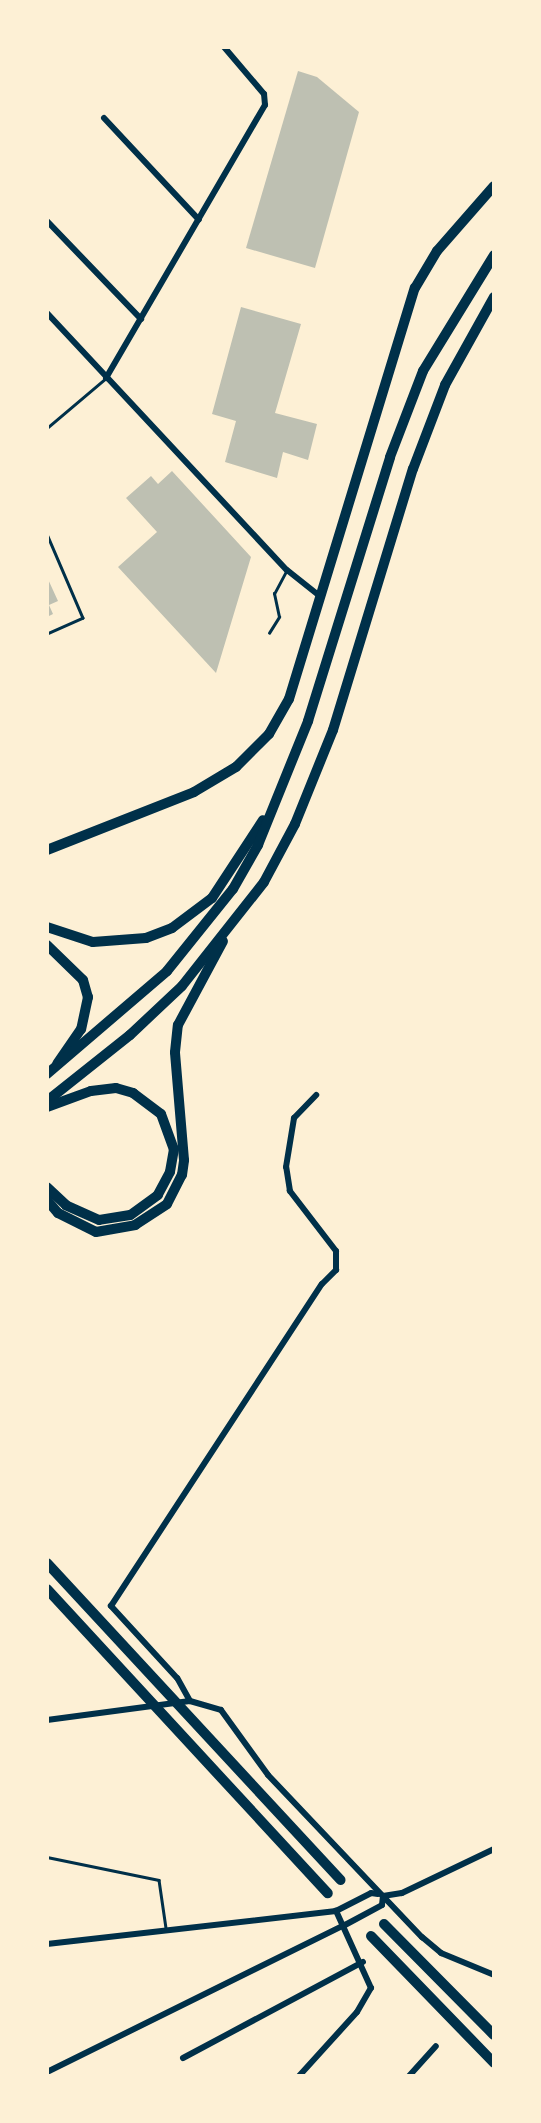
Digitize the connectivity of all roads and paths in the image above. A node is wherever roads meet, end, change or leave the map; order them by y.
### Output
1 (224, 47) edge
2 (104, 118) dead end
3 (494, 186) edge
4 (199, 220) junction
5 (47, 221) edge
6 (494, 255) edge
7 (494, 297) edge
8 (47, 313) edge
9 (141, 319) junction
10 (106, 378) junction
11 (47, 428) edge
12 (47, 534) edge
13 (287, 570) junction
14 (321, 597) junction
15 (269, 633) dead end
16 (47, 634) edge
17 (278, 797) junction
18 (47, 850) edge
19 (47, 927) edge
20 (224, 937) junction
21 (47, 945) edge
22 (51, 1071) edge
23 (316, 1095) dead end
24 (47, 1101) edge
25 (47, 1107) edge
26 (47, 1187) edge
27 (47, 1200) edge
28 (49, 1564) edge
29 (47, 1589) edge
30 (190, 1701) junction
31 (154, 1706) junction
32 (47, 1720) edge
33 (494, 1849) edge
34 (47, 1857) edge
35 (341, 1880) dead end
36 (328, 1893) dead end
37 (383, 1896) junction
38 (336, 1911) junction
39 (384, 1924) dead end
40 (345, 1925) junction
41 (166, 1928) junction
42 (371, 1936) dead end
43 (47, 1944) edge
44 (363, 1962) junction
45 (494, 1975) edge
46 (494, 2035) edge
47 (436, 2046) dead end
48 (183, 2058) dead end
49 (494, 2063) edge
50 (47, 2072) edge
51 (302, 2075) edge
52 (409, 2076) edge

1 - 4 street
2 - 4 street
3 - 14 main road
4 - 9 street
5 - 9 street
6 - 17 highway
7 - 20 highway
8 - 10 street
9 - 10 street
10 - 11 lane
10 - 13 street
12 - 16 lane
13 - 14 street
13 - 15 lane
14 - 18 main road
17 - 19 highway
17 - 22 highway
20 - 24 highway
20 - 27 highway
21 - 22 highway
23 - 30 street
25 - 26 highway
28 - 35 highway
29 - 31 highway
30 - 31 street
30 - 37 street
31 - 32 street
31 - 36 highway
33 - 37 street
34 - 41 lane
37 - 38 street
37 - 40 street
37 - 45 street
38 - 40 street
38 - 41 street
39 - 46 highway
40 - 44 street
40 - 50 street
41 - 43 street
42 - 49 highway
44 - 48 street
44 - 51 street
47 - 52 street

